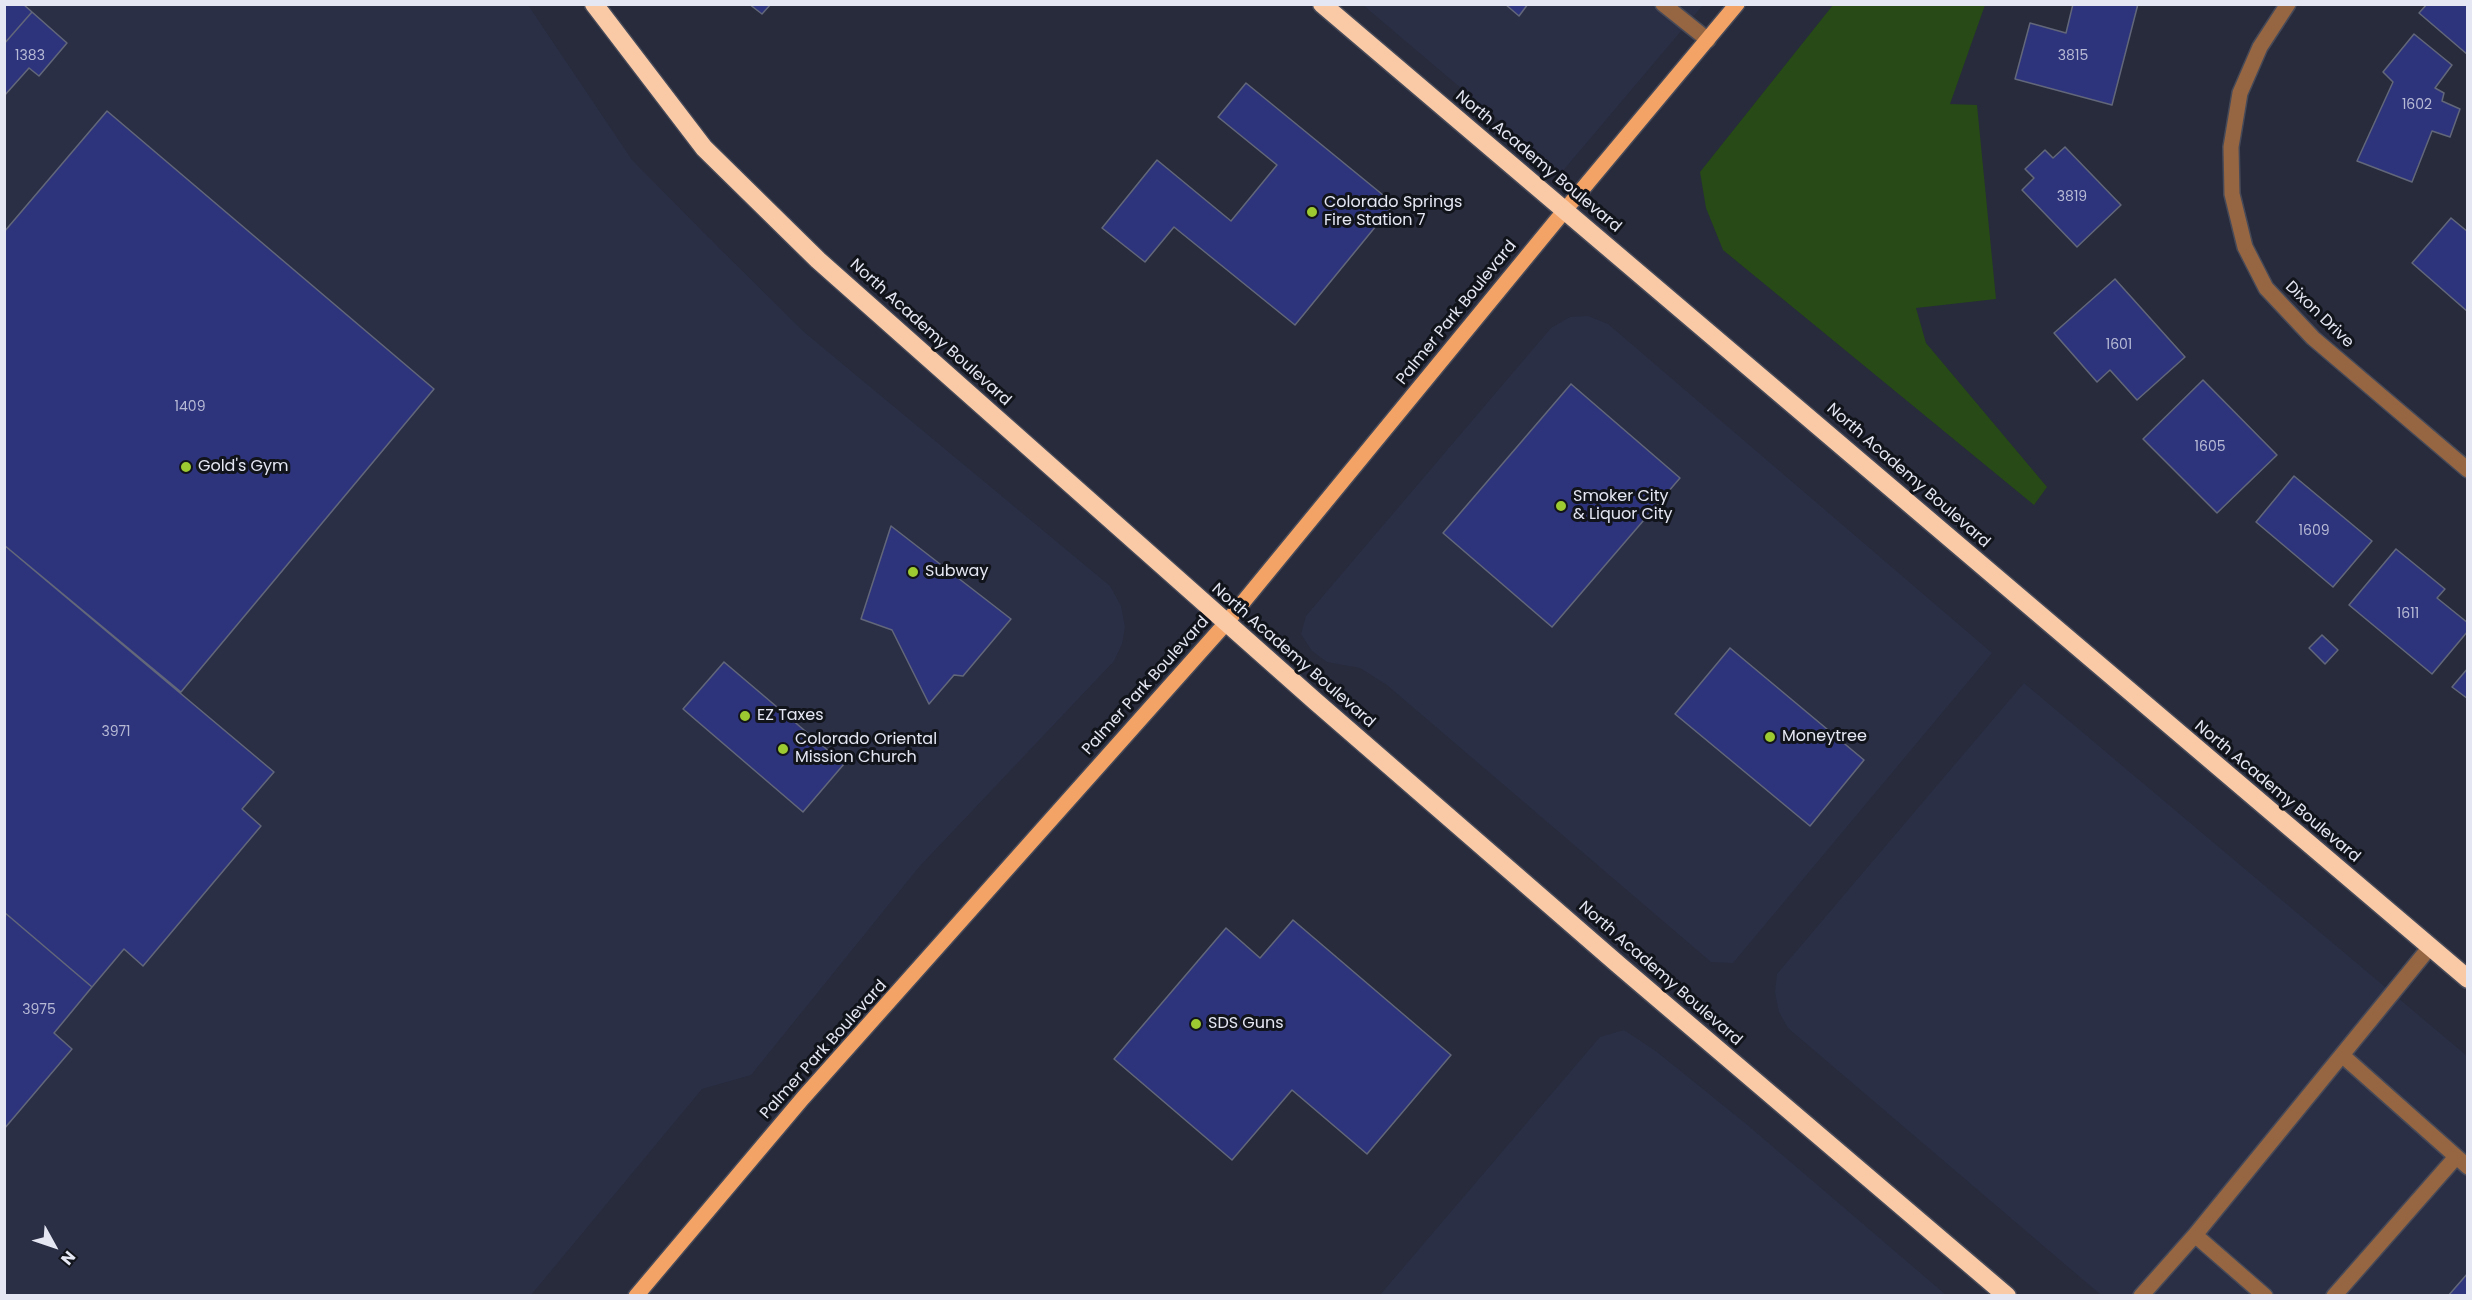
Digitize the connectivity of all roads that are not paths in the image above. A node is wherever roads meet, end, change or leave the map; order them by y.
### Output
1 (594, 4) edge
2 (1663, 4) edge
3 (1737, 4) edge
4 (2288, 4) edge
5 (1327, 6) edge
6 (1708, 40) junction
7 (1565, 210) junction
8 (2468, 470) edge
9 (1226, 623) junction
10 (2430, 947) junction
11 (2468, 979) edge
12 (2343, 1056) junction
13 (2456, 1157) junction
14 (2468, 1167) edge
15 (2195, 1235) junction
16 (636, 1296) edge
17 (2007, 1296) edge
18 (2141, 1296) edge
19 (2265, 1296) edge
20 (2334, 1296) edge

1 - 9 highway, North Academy Boulevard
2 - 6 street
3 - 6 main road, Palmer Park Boulevard
4 - 8 street, Dixon Drive
5 - 7 highway, North Academy Boulevard
6 - 7 main road, Palmer Park Boulevard
7 - 9 main road, Palmer Park Boulevard
7 - 10 highway, North Academy Boulevard
9 - 16 main road, Palmer Park Boulevard
9 - 17 highway, North Academy Boulevard
10 - 11 highway, North Academy Boulevard
10 - 12 street
12 - 13 street
12 - 15 street
13 - 14 street
13 - 20 street
15 - 18 street
15 - 19 street

